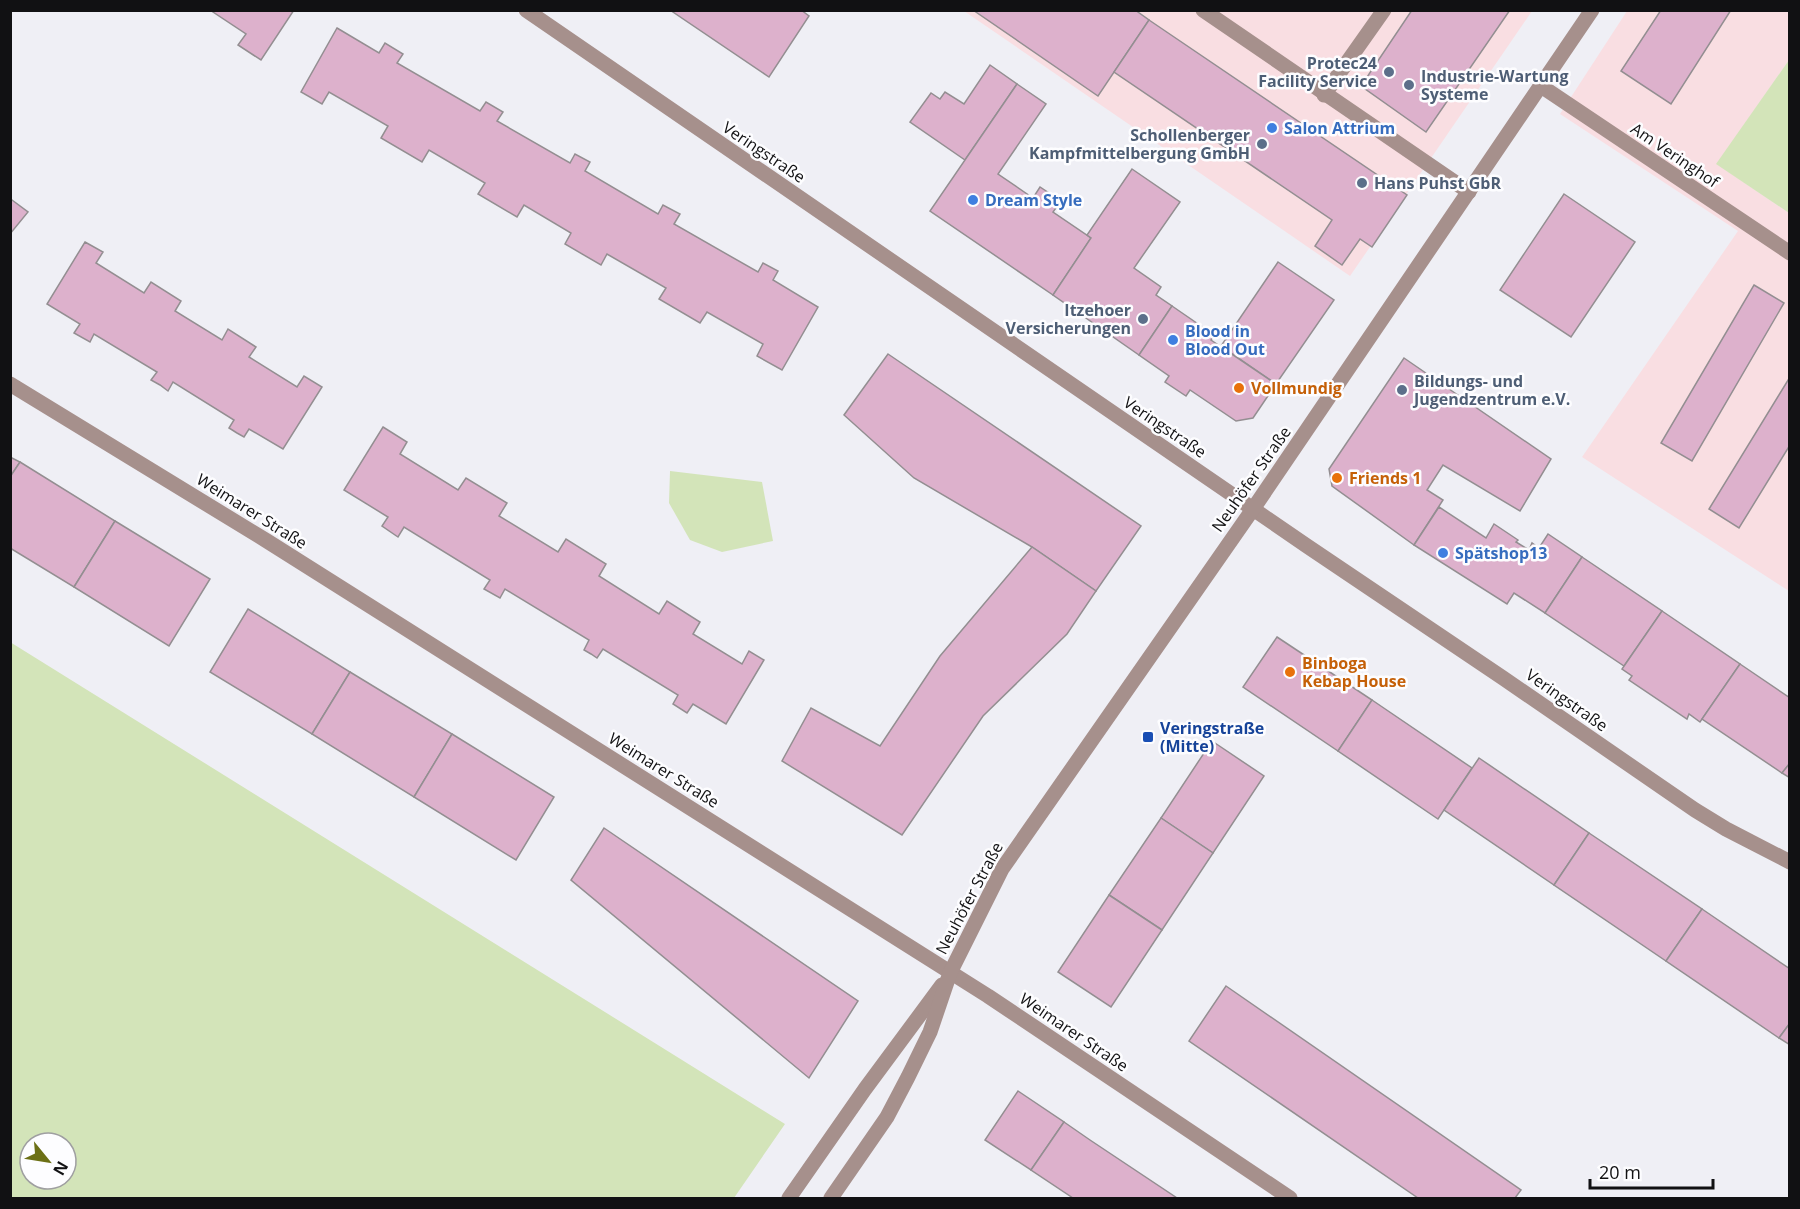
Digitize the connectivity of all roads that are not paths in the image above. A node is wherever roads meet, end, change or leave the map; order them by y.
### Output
1 (526, 10) edge
2 (1203, 10) edge
3 (1384, 10) edge
4 (1592, 10) edge
5 (1541, 86) junction
6 (1324, 95) junction
7 (1469, 192) junction
8 (1790, 253) edge
9 (10, 384) edge
10 (1253, 509) junction
11 (1790, 862) edge
12 (950, 973) junction
13 (789, 1198) edge
14 (831, 1198) edge
15 (1290, 1198) edge

1 - 10 street, Veringstraße
2 - 6 street
3 - 6 street
4 - 5 street, Neuhöfer Straße
5 - 7 street, Neuhöfer Straße
5 - 8 street, Am Veringhof
6 - 7 street
7 - 10 street, Neuhöfer Straße
9 - 12 street, Weimarer Straße
10 - 11 street, Veringstraße
10 - 12 street, Neuhöfer Straße
12 - 13 street, Neuhöfer Straße
12 - 14 street, Neuhöfer Straße
12 - 15 street, Weimarer Straße

